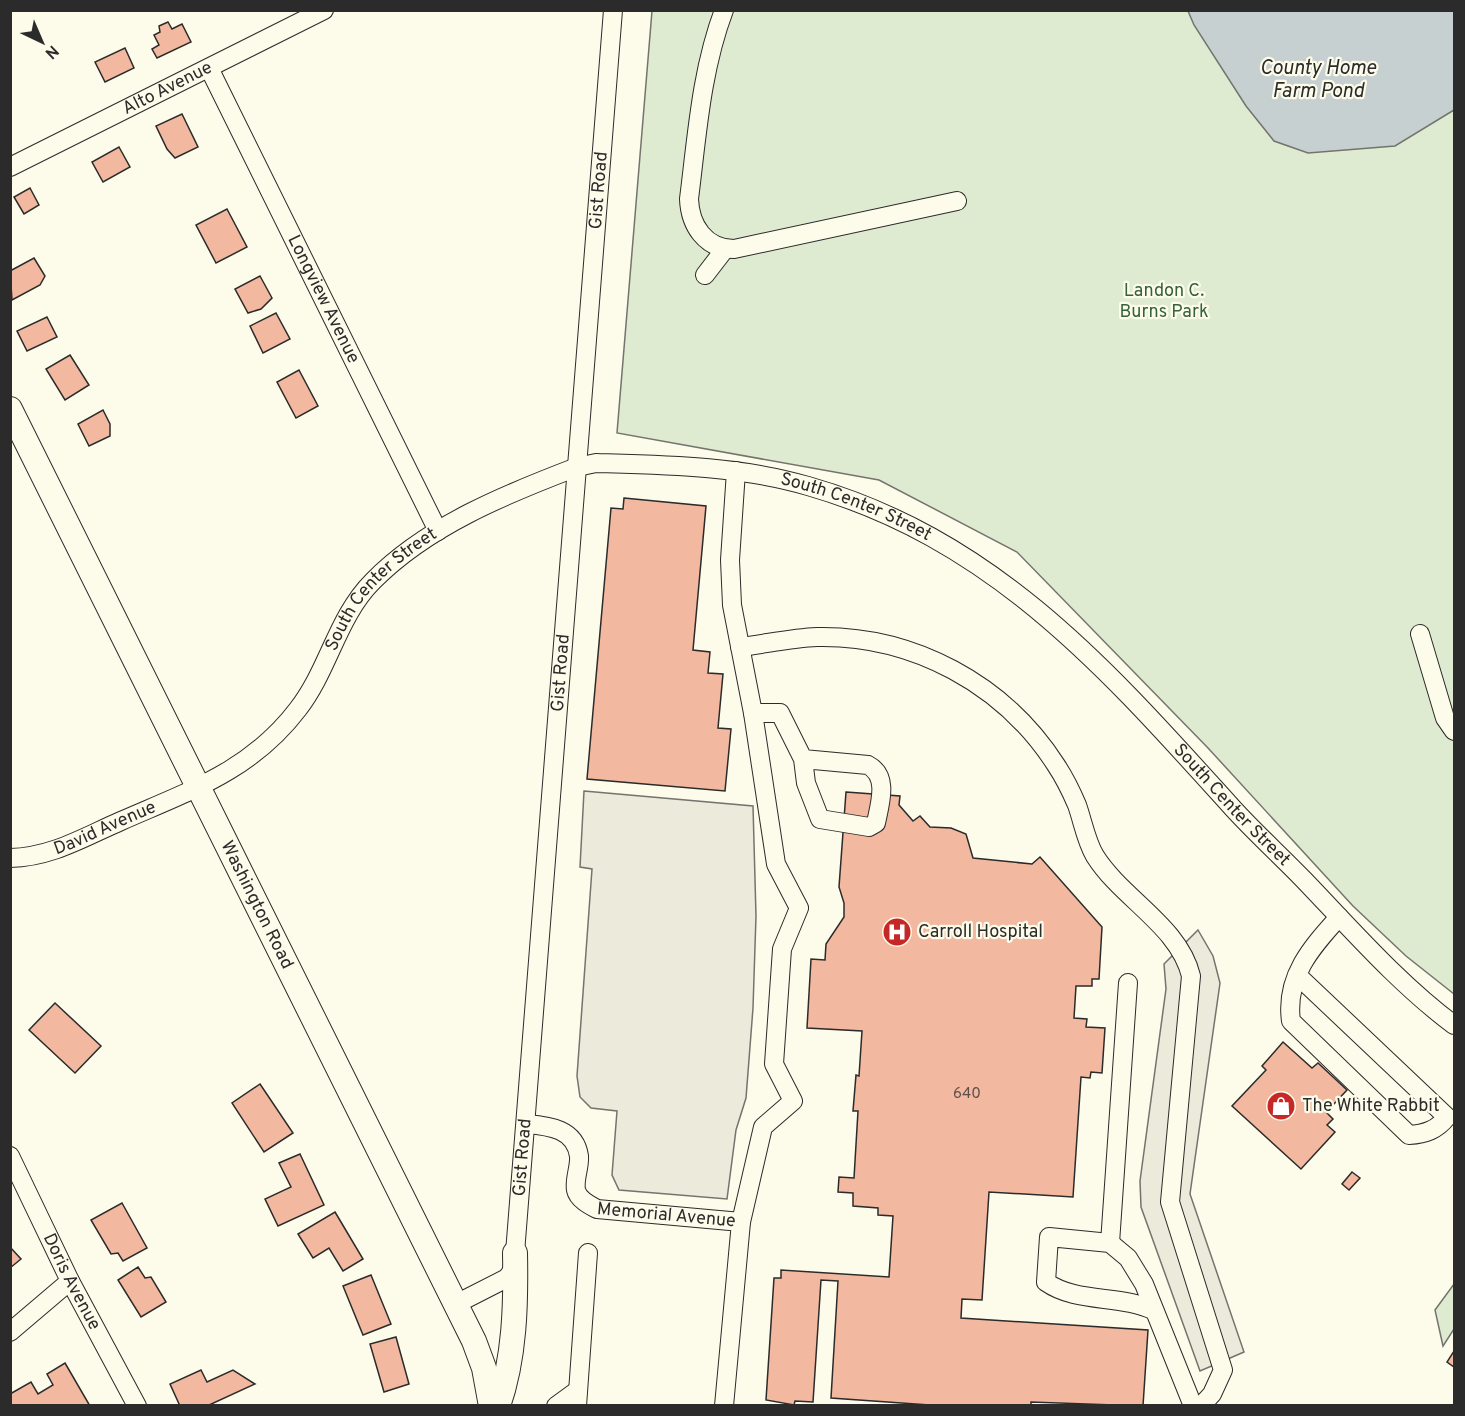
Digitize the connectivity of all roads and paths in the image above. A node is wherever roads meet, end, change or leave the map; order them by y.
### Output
1 (324, 10) edge
2 (613, 10) edge
3 (724, 10) edge
4 (209, 68) junction
5 (10, 167) edge
6 (957, 201) dead end
7 (725, 249) junction
8 (705, 275) dead end
9 (10, 409) edge
10 (577, 467) junction
11 (736, 471) junction
12 (438, 531) junction
13 (1420, 634) dead end
14 (740, 647) junction
15 (753, 713) junction
16 (1455, 731) edge
17 (803, 759) junction
18 (199, 789) junction
19 (10, 858) edge
20 (1339, 917) junction
21 (1297, 975) junction
22 (1128, 983) dead end
23 (1455, 1026) edge
24 (527, 1124) junction
25 (10, 1156) edge
26 (741, 1222) junction
27 (1110, 1244) junction
28 (515, 1253) junction
29 (588, 1253) dead end
30 (70, 1281) junction
31 (456, 1304) junction
32 (1155, 1311) junction
33 (10, 1332) edge
34 (578, 1398) edge
35 (137, 1406) edge
36 (490, 1406) edge
37 (498, 1406) edge
38 (556, 1406) edge
39 (724, 1406) edge
40 (1193, 1406) edge
41 (1201, 1406) edge

1 - 4 street, Alto Avenue
2 - 10 street, Gist Road
3 - 7 street
4 - 5 street, Alto Avenue
4 - 12 street, Longview Avenue
6 - 7 street
7 - 8 street
9 - 18 main road, Washington Road
10 - 11 street, South Center Street
10 - 12 street, South Center Street
10 - 24 street, Gist Road
11 - 14 street
11 - 20 street, South Center Street
12 - 18 street, South Center Street
13 - 16 street
14 - 15 street
14 - 41 street
15 - 17 street
15 - 26 street, Memorial Avenue
17 - 17 street
18 - 19 street, David Avenue
18 - 31 main road, Washington Road
20 - 21 street
20 - 23 street, South Center Street
21 - 21 street
22 - 27 street
24 - 26 street, Memorial Avenue
24 - 28 street, Gist Road
25 - 30 street, Doris Avenue
26 - 39 street
27 - 32 street
27 - 32 street
28 - 31 street, Gist Road
28 - 37 main road
29 - 34 street
30 - 33 street
30 - 35 street, Doris Avenue
31 - 36 main road, Washington Road
32 - 40 street
34 - 38 street

